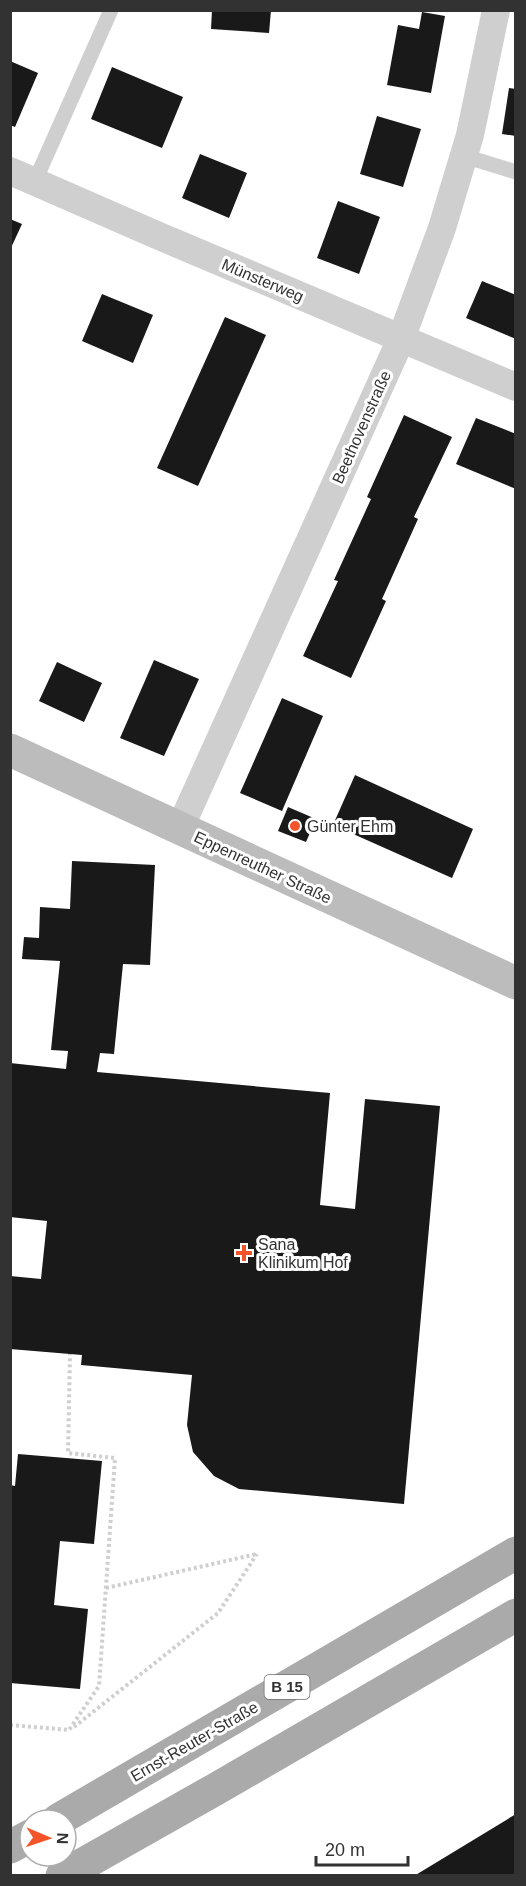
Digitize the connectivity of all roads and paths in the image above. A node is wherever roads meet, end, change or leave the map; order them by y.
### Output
1 (111, 10) edge
2 (502, 18) edge
3 (464, 156) junction
4 (516, 172) edge
5 (23, 176) edge
6 (401, 339) junction
7 (516, 387) edge
8 (10, 750) edge
9 (180, 828) junction
10 (476, 964) junction
11 (516, 983) edge
12 (516, 999) edge
13 (70, 1354) dead end
14 (516, 1553) edge
15 (106, 1588) junction
16 (516, 1615) edge
17 (10, 1725) edge
18 (69, 1730) junction
19 (78, 1808) edge
20 (62, 1875) edge

1 - 5 lane
2 - 3 street, Beethovenstraße
3 - 4 lane
3 - 6 street, Beethovenstraße
5 - 6 street, Münsterweg
6 - 7 street, Münsterweg
6 - 9 street, Beethovenstraße
8 - 9 main road, Eppenreuther Straße
9 - 10 main road, Eppenreuther Straße
10 - 11 main road, Eppenreuther Straße
10 - 12 main road
13 - 15 path
14 - 19 main road, Ernst-Reuter-Straße / B 15
15 - 18 path
15 - 18 path
16 - 20 main road
17 - 18 path

